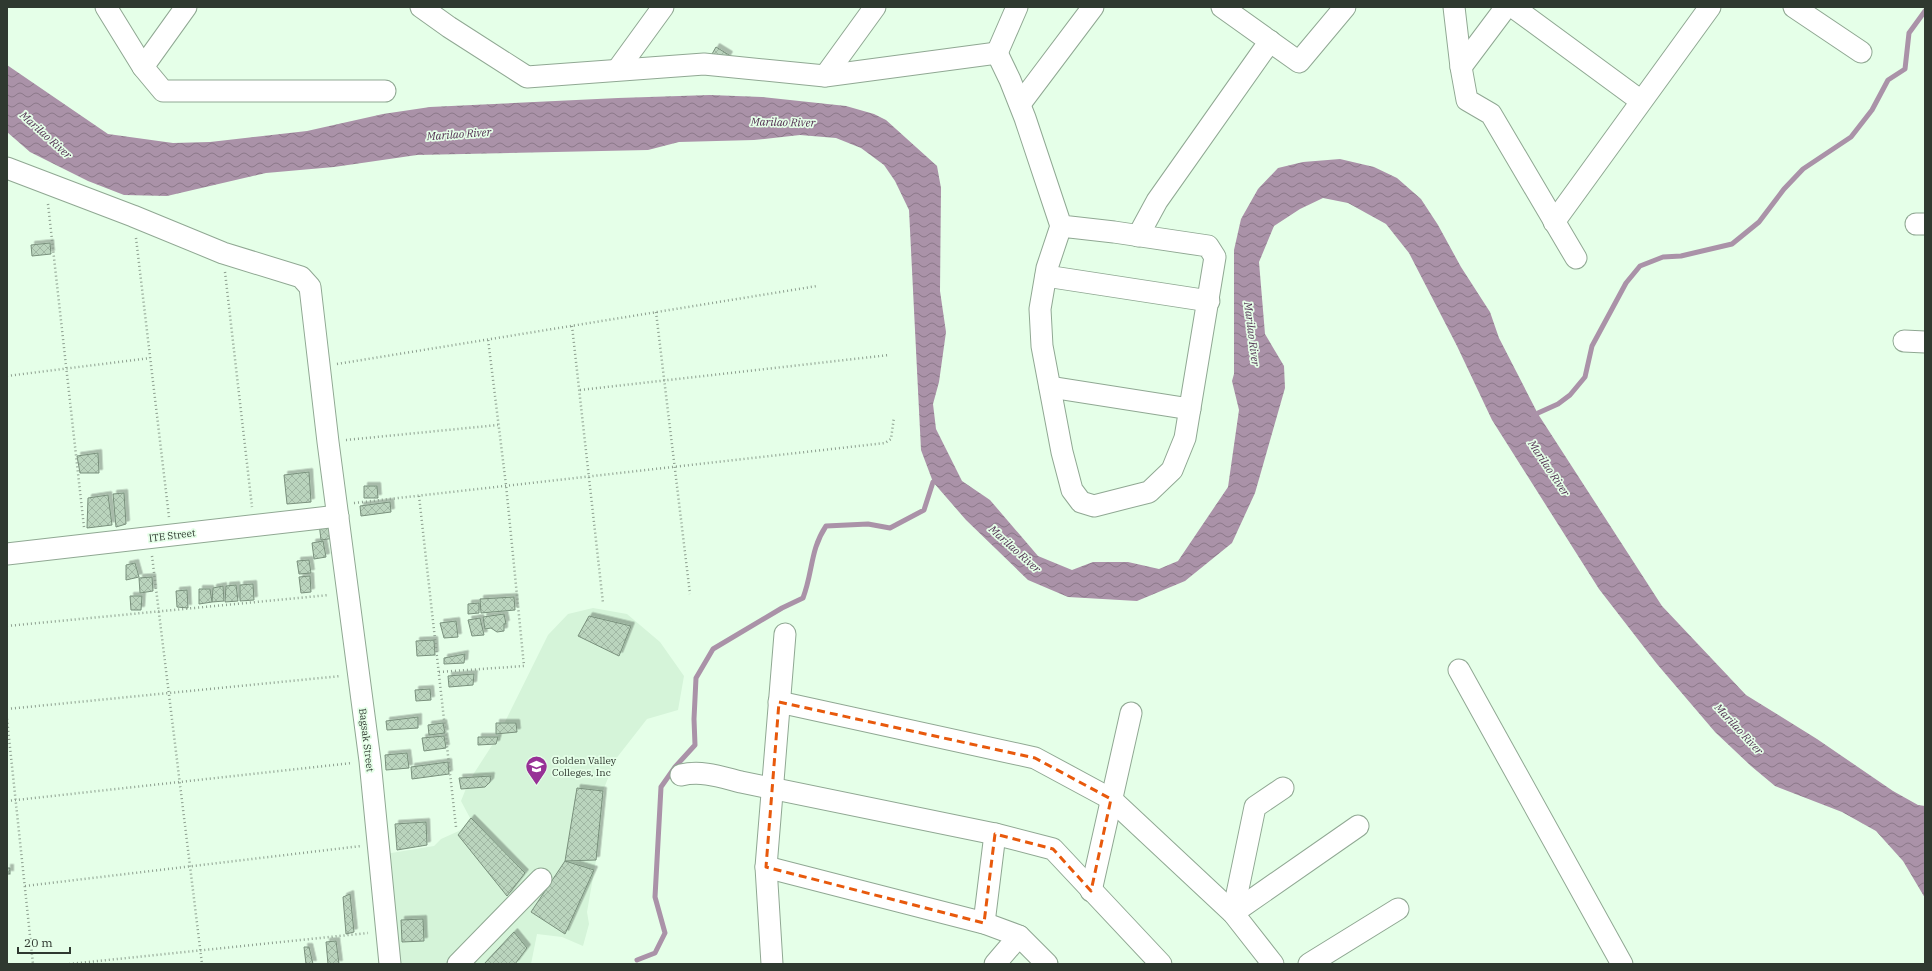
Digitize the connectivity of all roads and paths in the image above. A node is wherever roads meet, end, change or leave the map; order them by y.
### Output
1 (106, 7) edge
2 (186, 7) edge
3 (421, 7) edge
4 (663, 7) edge
5 (875, 7) edge
6 (1016, 7) edge
7 (1093, 7) edge
8 (1222, 7) edge
9 (1345, 7) edge
10 (1454, 7) edge
11 (1506, 7) edge
12 (1513, 7) edge
13 (1710, 7) edge
14 (1794, 7) edge
15 (1270, 41) junction
16 (1861, 52) dead end
17 (997, 53) junction
18 (143, 67) junction
19 (1461, 67) junction
20 (618, 69) junction
21 (825, 76) junction
22 (385, 91) dead end
23 (1641, 101) junction
24 (1020, 104) junction
25 (7, 168) edge
26 (46, 184) junction
27 (133, 216) junction
28 (1554, 222) junction
29 (1062, 226) junction
30 (1138, 236) junction
31 (223, 253) junction
32 (1576, 258) dead end
33 (1046, 276) junction
34 (817, 286) dead end
35 (1209, 301) junction
36 (656, 312) junction
37 (572, 326) junction
38 (488, 339) junction
39 (1904, 341) dead end
40 (1925, 342) edge
41 (889, 355) dead end
42 (150, 358) junction
43 (318, 366) junction
44 (65, 369) junction
45 (7, 376) edge
46 (664, 381) junction
47 (1050, 387) junction
48 (580, 390) junction
49 (1190, 409) junction
50 (894, 418) dead end
51 (498, 425) junction
52 (328, 442) junction
53 (675, 466) junction
54 (589, 476) junction
55 (506, 485) junction
56 (419, 496) junction
57 (337, 511) junction
58 (254, 526) junction
59 (171, 536) junction
60 (150, 538) junction
61 (86, 545) junction
62 (7, 554) edge
63 (348, 594) junction
64 (690, 594) dead end
65 (604, 603) dead end
66 (158, 611) junction
67 (7, 626) edge
68 (785, 634) dead end
69 (1459, 670) dead end
70 (439, 672) junction
71 (359, 674) junction
72 (169, 694) junction
73 (779, 702) junction
74 (7, 709) edge
75 (1131, 713) dead end
76 (7, 719) edge
77 (370, 761) junction
78 (681, 775) dead end
79 (179, 782) junction
80 (772, 787) junction
81 (1283, 788) dead end
82 (1111, 799) junction
83 (16, 800) junction
84 (7, 801) edge
85 (1358, 826) dead end
86 (456, 828) dead end
87 (996, 834) junction
88 (379, 844) junction
89 (190, 866) junction
90 (766, 867) junction
91 (541, 879) dead end
92 (25, 886) junction
93 (1091, 891) junction
94 (1398, 909) dead end
95 (1233, 913) junction
96 (984, 923) junction
97 (387, 931) junction
98 (1019, 936) junction
99 (200, 950) junction
100 (33, 964) edge
101 (69, 964) edge
102 (202, 964) edge
103 (390, 964) edge
104 (458, 964) edge
105 (772, 964) edge
106 (995, 964) edge
107 (1047, 964) edge
108 (1161, 964) edge
109 (1273, 964) edge
110 (1309, 964) edge
111 (1622, 964) edge

1 - 18 street
2 - 18 street
3 - 20 street
4 - 20 street
5 - 21 street
6 - 17 street
7 - 24 street
8 - 15 street
9 - 15 street
10 - 19 street
11 - 19 street
12 - 23 street
13 - 23 street
14 - 16 street
15 - 30 street
17 - 21 street
17 - 24 street
18 - 22 street
19 - 28 street
20 - 21 street
23 - 28 street
24 - 29 street
25 - 26 street, Bagsak Street
26 - 27 street, Bagsak Street
26 - 44 path
27 - 31 street, Bagsak Street
27 - 42 path
28 - 32 street
29 - 30 street
29 - 33 street
30 - 35 street
31 - 43 street, Bagsak Street
31 - 58 path
33 - 35 street
33 - 47 street
34 - 36 path
35 - 49 street
36 - 37 path
36 - 46 path
37 - 38 path
37 - 48 path
38 - 43 path
38 - 51 path
39 - 40 street
41 - 46 path
42 - 44 path
42 - 59 path
43 - 52 street, Bagsak Street
44 - 45 path
44 - 61 path
46 - 48 path
46 - 53 path
47 - 49 street
47 - 49 street
48 - 54 path
50 - 53 path
51 - 52 path
51 - 55 path
52 - 57 street, Bagsak Street
53 - 54 path
53 - 64 path
54 - 55 path
54 - 65 path
55 - 56 path
55 - 70 path
56 - 57 path
56 - 70 path
57 - 58 street, ITE Street
57 - 63 street, Bagsak Street
58 - 59 street, ITE Street
59 - 60 street, ITE Street
60 - 61 street, ITE Street
60 - 66 path
61 - 62 street, ITE Street
63 - 66 path
63 - 71 street, Bagsak Street
66 - 67 path
66 - 72 path
68 - 73 street
69 - 111 street
70 - 86 path
71 - 72 path
71 - 77 street, Bagsak Street
72 - 74 path
72 - 79 path
73 - 80 street
73 - 82 street
75 - 82 street
76 - 83 path
77 - 79 path
77 - 88 street, Bagsak Street
78 - 80 street
79 - 83 path
79 - 89 path
80 - 87 street
80 - 90 street
81 - 95 street
82 - 93 street
82 - 95 street
83 - 84 path
83 - 92 path
85 - 95 street
87 - 93 street
87 - 96 street
88 - 89 path
88 - 97 street, Bagsak Street
89 - 92 path
89 - 99 path
90 - 96 street
90 - 105 street
91 - 104 street
92 - 100 path
93 - 108 street
94 - 110 street
95 - 109 street
96 - 98 street
97 - 99 path
97 - 103 street, Bagsak Street
98 - 106 street
98 - 107 street
99 - 101 path
99 - 102 path

